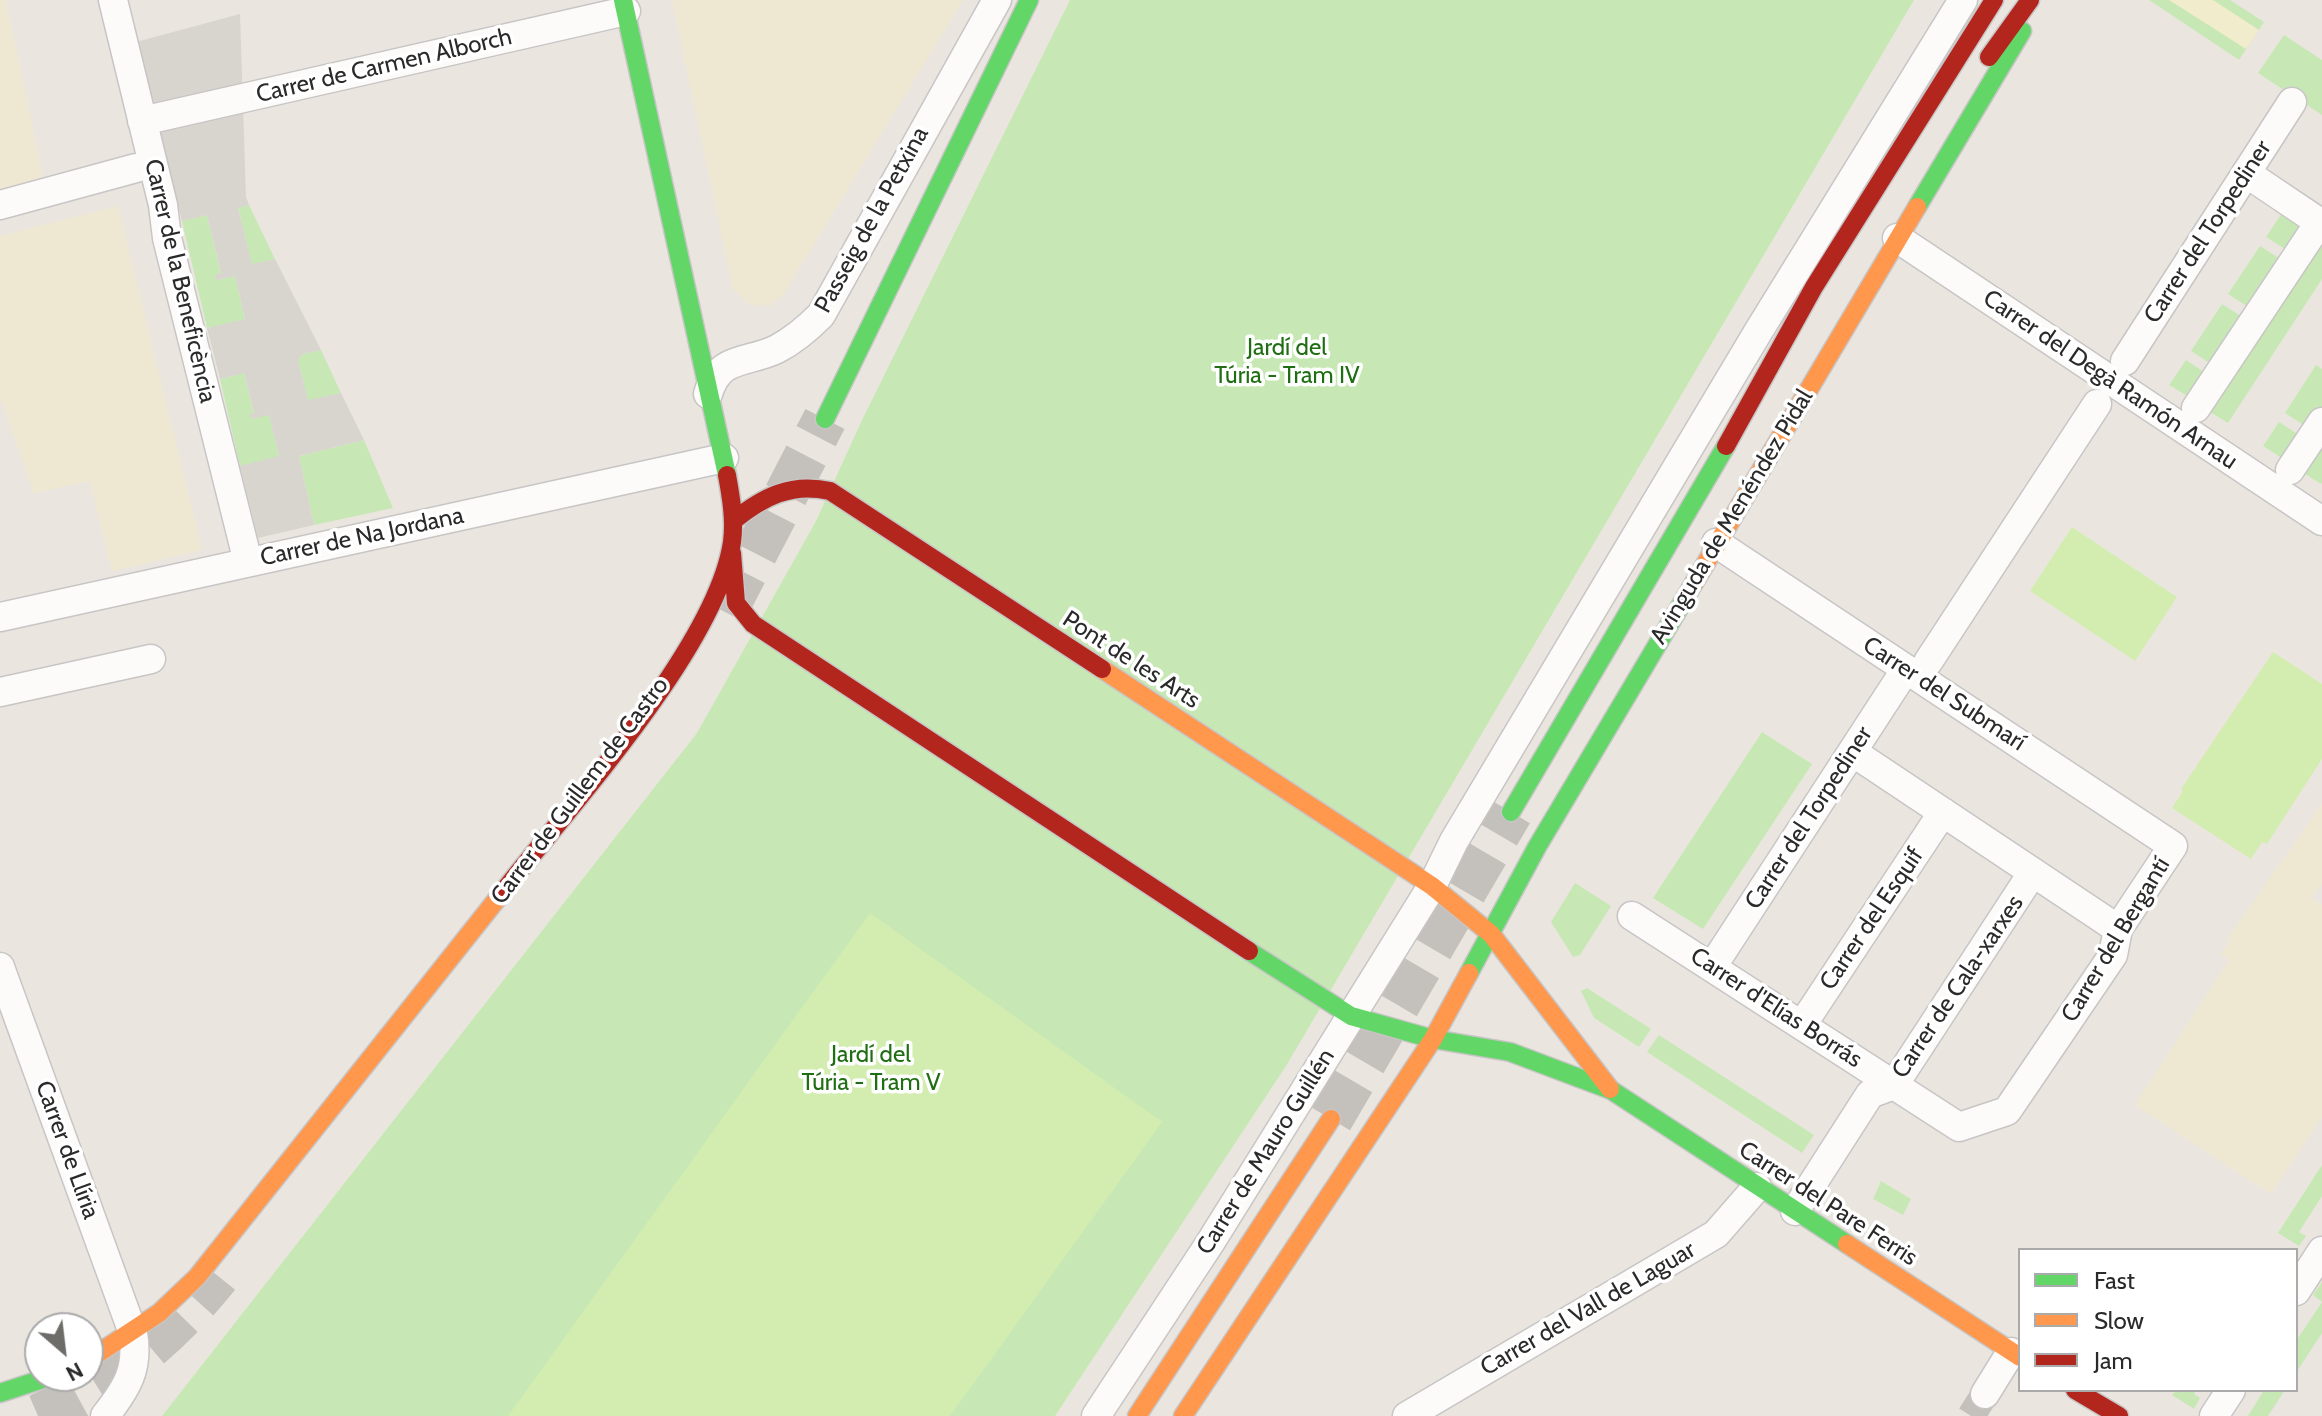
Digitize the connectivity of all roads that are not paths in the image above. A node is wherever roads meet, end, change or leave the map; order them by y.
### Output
1 (113, 0) edge
2 (997, 0) edge
3 (1029, 0) edge
4 (1963, 0) edge
5 (1994, 0) edge
6 (2030, 0) edge
7 (2039, 0) edge
8 (624, 6) edge
9 (1970, 81) dead end
10 (2292, 102) dead end
11 (142, 121) junction
12 (136, 168) dead end
13 (2246, 173) junction
14 (0, 205) edge
15 (2320, 224) edge
16 (1897, 238) junction
17 (1816, 324) dead end
18 (2125, 361) dead end
19 (708, 394) junction
20 (2097, 404) dead end
21 (2196, 408) dead end
22 (825, 419) tunnel mouth
23 (2322, 422) edge
24 (724, 458) junction
25 (2290, 470) dead end
26 (733, 521) junction
27 (2322, 521) edge
28 (1681, 527) junction
29 (1716, 543) junction
30 (732, 545) junction
31 (248, 562) junction
32 (0, 617) edge
33 (151, 659) dead end
34 (1917, 666) junction
35 (0, 692) edge
36 (1854, 753) junction
37 (1511, 812) tunnel mouth
38 (1943, 812) junction
39 (2173, 846) joint
40 (2033, 872) junction
41 (1432, 886) junction
42 (1632, 916) dead end
43 (2118, 929) junction
44 (1491, 934) junction
45 (0, 967) edge
46 (1712, 967) junction
47 (1351, 1016) junction
48 (1802, 1025) junction
49 (1433, 1039) junction
50 (1894, 1085) junction
51 (1611, 1090) junction
52 (1331, 1119) tunnel mouth
53 (1959, 1127) joint
54 (1757, 1187) junction
55 (1795, 1211) junction
56 (2322, 1251) edge
57 (2298, 1288) edge
58 (133, 1333) junction
59 (104, 1350) edge
60 (2016, 1355) edge
61 (24, 1385) edge
62 (2065, 1392) edge
63 (2078, 1392) edge
64 (2230, 1392) edge
65 (0, 1393) edge
66 (1985, 1394) tunnel mouth
67 (105, 1416) edge
68 (1096, 1416) edge
69 (1137, 1416) edge
70 (1183, 1416) edge
71 (1407, 1416) edge
72 (2095, 1416) edge
73 (2119, 1416) edge
74 (2214, 1416) edge

1 - 11 street, Carrer de la Beneficència
2 - 19 street, Passeig de la Petxina
3 - 22 main road, Passeig de la Petxina
4 - 41 street
5 - 28 main road, Avinguda de Menéndez Pidal
6 - 9 main road
7 - 16 main road, Avinguda de Menéndez Pidal
8 - 11 street, Carrer de Carmen Alborch
8 - 19 main road, Carrer de Guillem de Castro
10 - 13 street, Carrer del Torpediner
11 - 31 street, Carrer de la Beneficència
12 - 14 street
13 - 15 street
13 - 18 street, Carrer del Torpediner
15 - 21 street
16 - 27 street, Carrer del Degà Ramón Arnau
16 - 29 main road, Avinguda de Menéndez Pidal
17 - 28 main road, Avinguda de Menéndez Pidal
19 - 24 main road, Carrer de Guillem de Castro
20 - 34 street, Carrer del Torpediner
23 - 25 street
24 - 26 main road, Carrer de Guillem de Castro
24 - 31 street, Carrer de Na Jordana
26 - 30 main road, Carrer de Guillem de Castro
26 - 41 main road, Pont de les Arts
28 - 37 main road, Avinguda de Menéndez Pidal
29 - 34 street, Carrer del Submarí
29 - 44 main road, Avinguda de Menéndez Pidal
30 - 47 main road
30 - 58 main road, Carrer de Guillem de Castro
31 - 32 street, Carrer de Na Jordana
33 - 35 street
34 - 36 street, Carrer del Torpediner
34 - 39 street, Carrer del Submarí
36 - 38 street
36 - 46 street, Carrer del Torpediner
38 - 40 street
38 - 48 street, Carrer del Esquif
39 - 43 street, Carrer del Bergantí
40 - 43 street
40 - 50 street, Carrer de Cala-xarxes
41 - 44 main road, Pont de les Arts
41 - 47 street, Carrer de Mauro Guillén
42 - 46 street, Carrer d'Elías Borrás
43 - 53 street, Carrer del Bergantí
44 - 49 main road, Avinguda de Menéndez Pidal
44 - 51 main road, Carrer del Pare Ferris
45 - 58 street, Carrer de Llíria
46 - 48 street, Carrer d'Elías Borrás
47 - 49 main road
47 - 68 street, Carrer de Mauro Guillén
48 - 50 street, Carrer d'Elías Borrás
49 - 51 main road, Carrer del Pare Ferris
49 - 70 main road
50 - 53 street, Carrer d'Elías Borrás
50 - 55 street, Carrer de Cala-xarxes
51 - 54 main road, Carrer del Pare Ferris
52 - 69 main road, Carrer de Mauro Guillén
54 - 55 main road, Carrer del Pare Ferris
54 - 71 street, Carrer del Vall de Laguar
55 - 60 main road, Carrer del Pare Ferris
56 - 57 street
58 - 59 main road, Carrer de Guillem de Castro
58 - 67 street
60 - 66 street
61 - 65 main road
62 - 72 main road
63 - 73 main road
64 - 74 street

